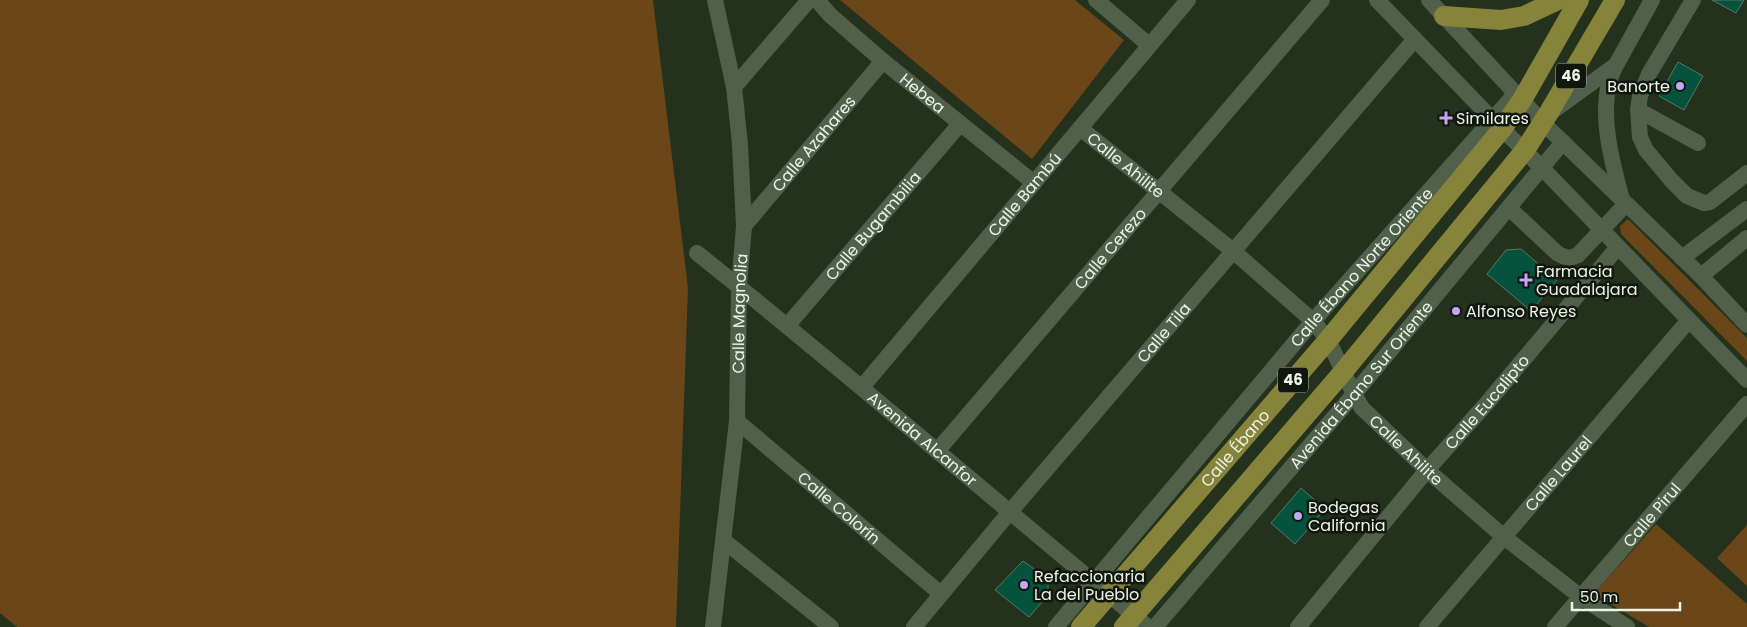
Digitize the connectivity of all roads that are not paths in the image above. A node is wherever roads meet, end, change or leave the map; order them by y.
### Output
1 (716, 0) edge
2 (809, 0) edge
3 (817, 0) edge
4 (1096, 0) edge
5 (1188, 0) edge
6 (1322, 0) edge
7 (1377, 0) edge
8 (1429, 0) edge
9 (1558, 0) edge
10 (1579, 0) edge
11 (1614, 0) edge
12 (1652, 0) edge
13 (1693, 0) edge
14 (1444, 16) junction
15 (1415, 39) junction
16 (1149, 45) junction
17 (883, 61) junction
18 (1616, 65) junction
19 (734, 87) junction
20 (1519, 97) junction
21 (1638, 110) junction
22 (1545, 118) junction
23 (960, 124) junction
24 (1497, 124) junction
25 (1080, 128) junction
26 (1563, 142) junction
27 (1698, 143) dead end
28 (1525, 150) junction
29 (1542, 168) junction
30 (1747, 173) edge
31 (1034, 182) junction
32 (1158, 190) junction
33 (1624, 202) junction
34 (1509, 208) junction
35 (1747, 209) edge
36 (744, 226) junction
37 (1602, 230) junction
38 (1747, 238) edge
39 (1618, 247) junction
40 (1232, 250) junction
41 (697, 253) dead end
42 (1682, 258) junction
43 (1701, 276) junction
44 (739, 286) junction
45 (1690, 320) junction
46 (1313, 322) junction
47 (1747, 325) edge
48 (787, 326) junction
49 (1328, 340) junction
50 (1343, 372) junction
51 (1747, 380) edge
52 (862, 387) junction
53 (1354, 394) junction
54 (1747, 404) edge
55 (737, 421) junction
56 (938, 450) junction
57 (1427, 470) junction
58 (1008, 513) junction
59 (1504, 537) junction
60 (723, 540) junction
61 (1101, 589) junction
62 (941, 594) junction
63 (1581, 597) junction
64 (1135, 623) edge
65 (713, 627) edge
66 (830, 627) edge
67 (914, 627) edge
68 (1056, 627) edge
69 (1081, 627) edge
70 (1155, 627) edge
71 (1298, 627) edge
72 (1427, 627) edge
73 (1555, 627) edge
74 (1627, 627) edge

1 - 19 street, Calle Magnolia
2 - 19 street
3 - 17 street, Hebea
4 - 16 street
5 - 16 street, Calle Bambú
6 - 32 street, Calle Cerezo
7 - 15 street
8 - 14 street
9 - 14 main road
10 - 20 main road, 46
11 - 22 main road, 46
12 - 18 street
13 - 21 street
14 - 20 street
15 - 24 street
15 - 40 street, Calle Tila
16 - 25 street, Calle Bambú
17 - 23 street, Hebea
17 - 36 street, Calle Azahares
18 - 22 street
18 - 33 street
19 - 36 street, Calle Magnolia
20 - 22 street
20 - 24 main road, 46
21 - 27 street
21 - 30 street
22 - 26 street
22 - 28 main road, 46
23 - 31 street, Hebea
23 - 48 street, Calle Bugambilia
24 - 28 street
24 - 46 street, Calle Ébano Norte Oriente
24 - 49 main road, Calle Ébano / 46
25 - 31 street, Calle Bambú
25 - 32 street, Calle Ahilite
26 - 29 street, Avenida Ébano Sur Oriente
26 - 33 street
28 - 29 street
28 - 50 main road, Calle Ébano / 46
29 - 34 street, Avenida Ébano Sur Oriente
29 - 37 street
31 - 52 street, Calle Bambú
32 - 40 street, Calle Ahilite
32 - 56 street, Calle Cerezo
33 - 37 street
33 - 42 street
34 - 37 street
34 - 53 street, Avenida Ébano Sur Oriente
35 - 42 street
36 - 44 street, Calle Magnolia
37 - 39 street
38 - 43 street
39 - 45 street
39 - 57 street, Calle Eucalipto
40 - 46 street, Calle Ahilite
40 - 58 street, Calle Tila
41 - 44 street, Avenida Alcanfor
42 - 43 street
43 - 47 street
44 - 48 street, Avenida Alcanfor
44 - 55 street, Calle Magnolia
45 - 51 street
45 - 59 street, Calle Laurel
46 - 49 street, Calle Ahilite
46 - 61 street, Calle Ébano Norte Oriente
48 - 52 street, Avenida Alcanfor
49 - 50 street, Calle Ahilite
49 - 61 main road, Calle Ébano / 46
50 - 53 street, Calle Ahilite
50 - 64 main road, Calle Ébano / 46
52 - 56 street, Avenida Alcanfor
53 - 57 street, Calle Ahilite
53 - 70 street, Avenida Ébano Sur Oriente
54 - 63 street, Calle Pirul
55 - 60 street, Calle Magnolia
55 - 62 street, Calle Colorín
56 - 58 street, Avenida Alcanfor
57 - 59 street, Calle Ahilite
57 - 71 street, Calle Eucalipto
58 - 61 street, Avenida Alcanfor
58 - 62 street, Calle Tila
59 - 63 street, Calle Ahilite
59 - 72 street, Calle Laurel
60 - 65 street, Calle Magnolia
60 - 66 street
61 - 64 street, Avenida Alcanfor
61 - 68 street, Calle Ébano Norte Oriente
61 - 69 main road, Calle Ébano / 46
62 - 67 street, Calle Tila
63 - 73 street, Calle Pirul
63 - 74 street, Calle Ahilite

